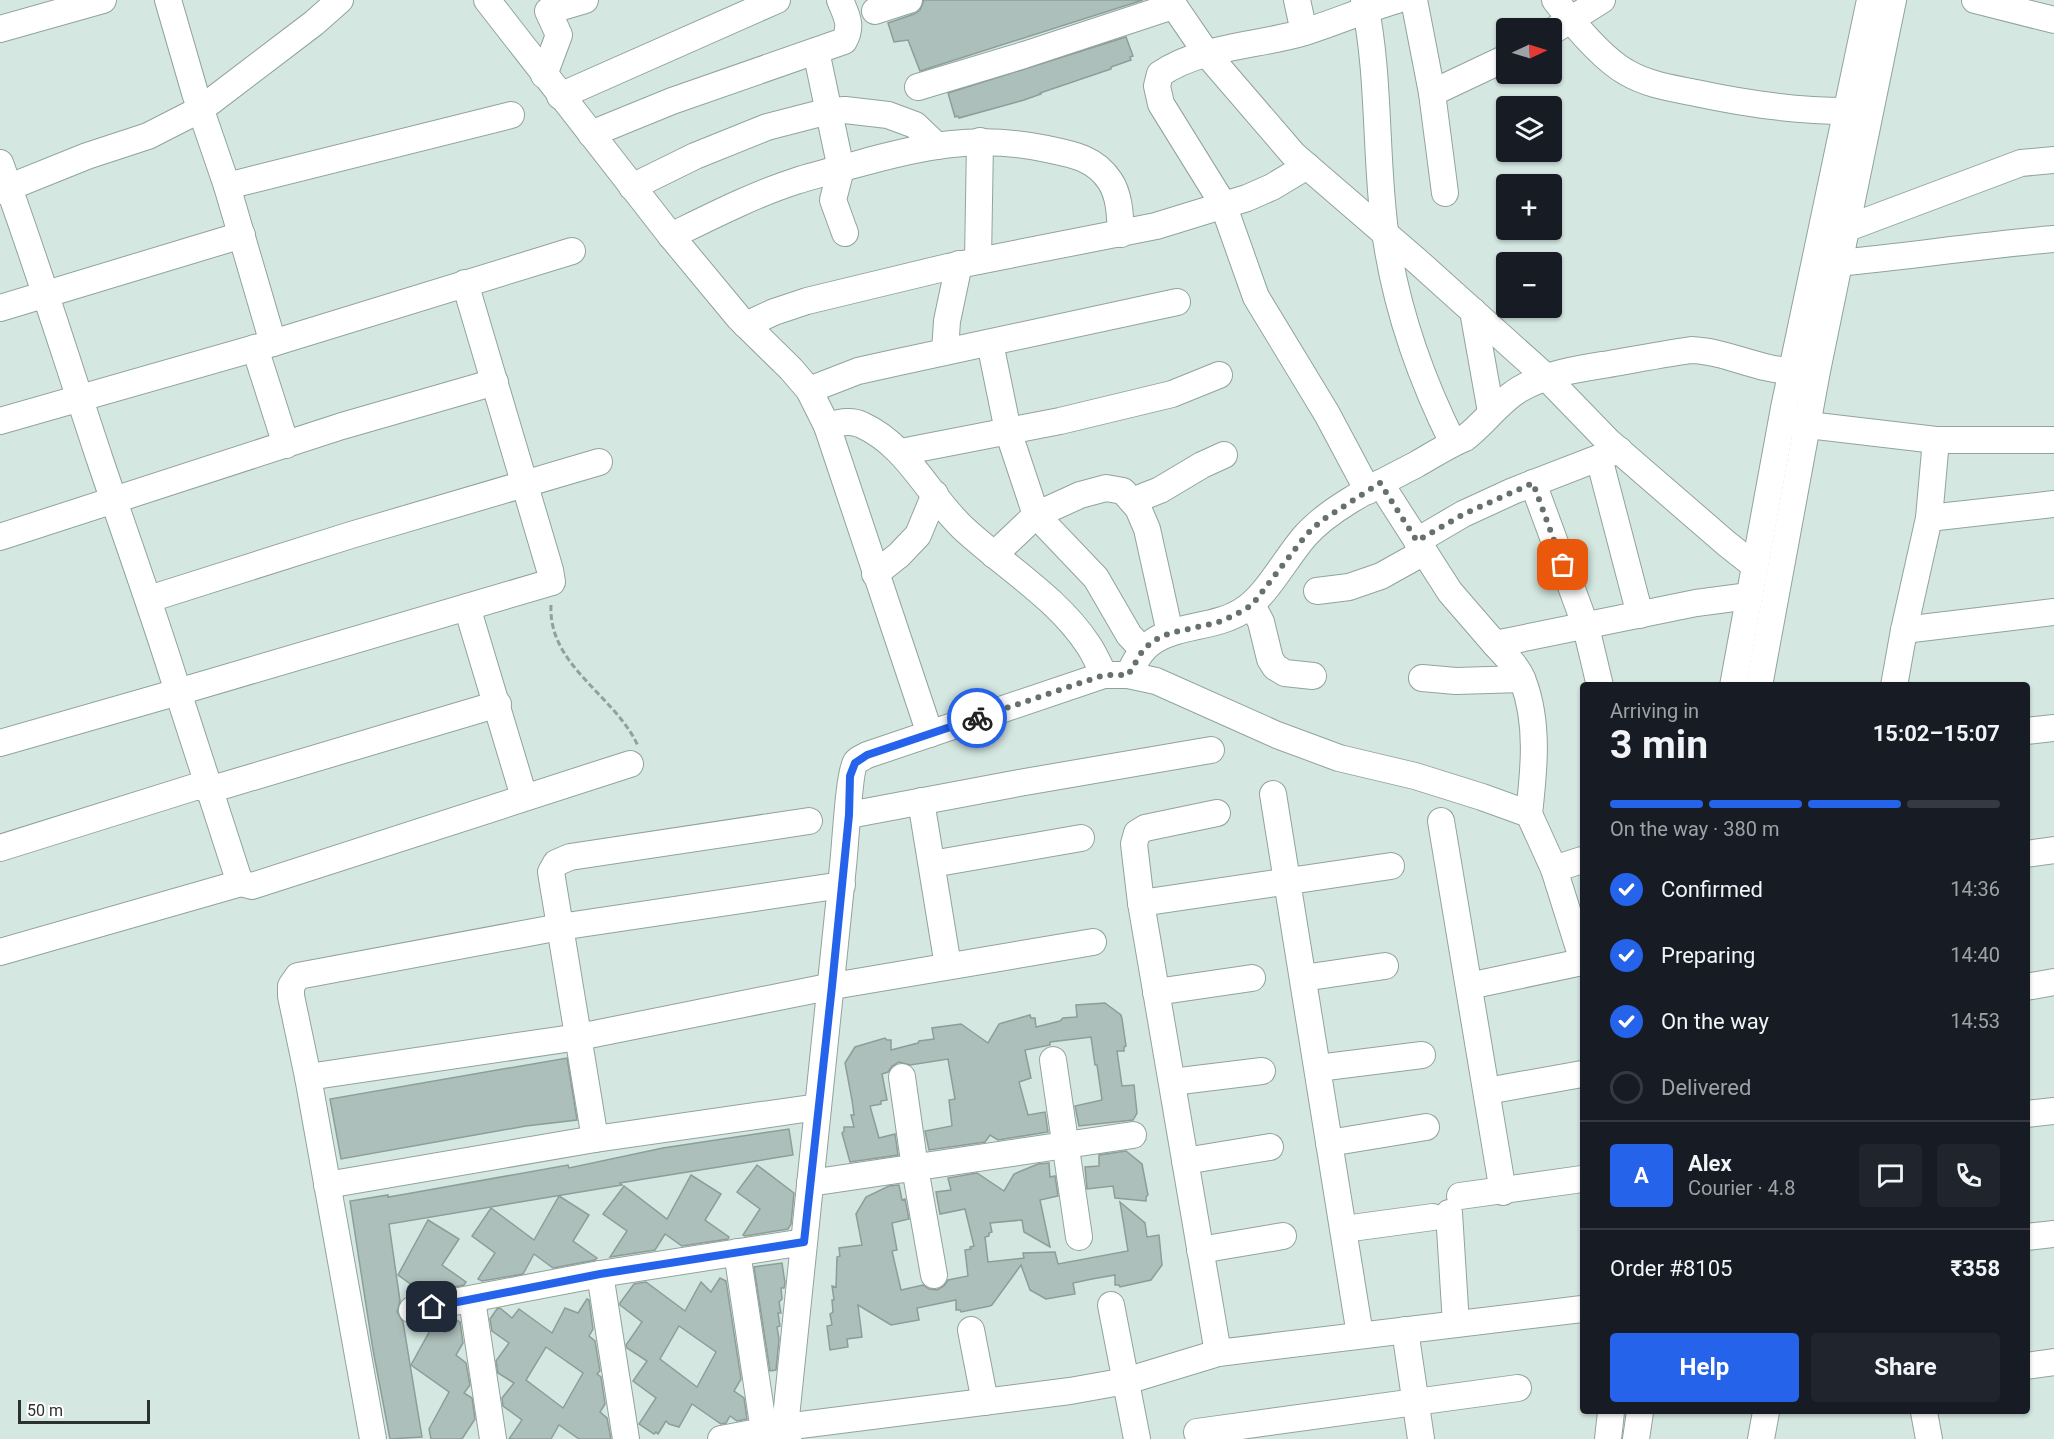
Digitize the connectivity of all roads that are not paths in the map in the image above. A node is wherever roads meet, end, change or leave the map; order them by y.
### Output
1 (103, 0) edge
2 (168, 0) edge
3 (340, 0) edge
4 (487, 0) edge
5 (585, 0) edge
6 (777, 0) edge
7 (840, 0) edge
8 (909, 0) edge
9 (1297, 0) edge
10 (1397, 0) edge
11 (1414, 0) edge
12 (1555, 0) edge
13 (1602, 0) edge
14 (1870, 0) edge
15 (1893, 0) edge
16 (1975, 0) edge
17 (1171, 3) edge
18 (1365, 5) edge
19 (874, 11) dead end
20 (1559, 18) edge
21 (2054, 20) edge
22 (1562, 25) edge
23 (1562, 27) edge
24 (0, 29) edge
25 (1304, 32) junction
26 (816, 51) junction
27 (1208, 54) junction
28 (1496, 63) edge
29 (544, 75) junction
30 (918, 87) dead end
31 (1432, 93) junction
32 (560, 96) junction
33 (201, 109) junction
34 (829, 111) junction
35 (1846, 111) junction
36 (511, 116) dead end
37 (591, 134) junction
38 (980, 141) junction
39 (937, 146) junction
40 (2054, 160) edge
41 (0, 163) edge
42 (1307, 166) junction
43 (841, 169) junction
44 (227, 186) junction
45 (632, 187) junction
46 (5, 189) edge
47 (1445, 193) dead end
48 (1223, 204) junction
49 (1845, 229) junction
50 (845, 233) dead end
51 (1121, 234) junction
52 (1385, 234) junction
53 (242, 236) junction
54 (671, 236) junction
55 (2054, 239) edge
56 (572, 251) dead end
57 (969, 263) junction
58 (1838, 263) junction
59 (465, 284) junction
60 (46, 295) junction
61 (1177, 302) dead end
62 (0, 308) edge
63 (1473, 311) junction
64 (746, 325) junction
65 (990, 343) junction
66 (264, 345) junction
67 (945, 351) junction
68 (1792, 371) junction
69 (1219, 375) dead end
70 (1546, 377) junction
71 (495, 382) junction
72 (809, 390) junction
73 (80, 396) junction
74 (1491, 412) junction
75 (0, 421) edge
76 (1782, 422) junction
77 (827, 426) junction
78 (1807, 426) junction
79 (1008, 432) junction
80 (1936, 440) junction
81 (2054, 440) edge
82 (1453, 443) junction
83 (286, 445) junction
84 (901, 452) junction
85 (1609, 454) junction
86 (1224, 455) dead end
87 (599, 462) dead end
88 (1533, 483) junction
89 (526, 484) junction
90 (1374, 487) junction
91 (935, 494) junction
92 (114, 501) junction
93 (1132, 501) junction
94 (2054, 504) edge
95 (1036, 515) junction
96 (1929, 518) junction
97 (0, 537) edge
98 (1420, 546) junction
99 (994, 555) junction
100 (1755, 566) junction
101 (875, 574) junction
102 (1317, 591) dead end
103 (1749, 596) junction
104 (149, 599) junction
105 (1252, 605) junction
106 (467, 607) junction
107 (2054, 612) edge
108 (1640, 615) junction
109 (1586, 627) junction
110 (1904, 630) junction
111 (1170, 633) junction
112 (1504, 647) junction
113 (1143, 650) junction
114 (1116, 675) junction
115 (1313, 676) dead end
116 (1422, 678) dead end
117 (1522, 679) junction
118 (1599, 682) edge
119 (1734, 682) edge
120 (1760, 682) edge
121 (1895, 682) edge
122 (178, 692) junction
123 (498, 704) junction
124 (2054, 728) edge
125 (2030, 730) edge
126 (930, 735) junction
127 (0, 743) edge
128 (1211, 750) dead end
129 (630, 764) road end
130 (209, 790) junction
131 (1273, 794) dead end
132 (524, 796) junction
133 (921, 801) junction
134 (1217, 813) dead end
135 (1529, 814) junction
136 (849, 815) junction
137 (1441, 820) dead end
138 (809, 821) dead end
139 (1081, 838) dead end
140 (0, 848) edge
141 (2054, 850) edge
142 (2030, 853) edge
143 (1580, 861) edge
144 (932, 864) junction
145 (1390, 867) dead end
146 (1554, 869) junction
147 (1288, 880) junction
148 (242, 883) junction
149 (842, 885) junction
150 (1141, 903) junction
151 (560, 927) junction
152 (1093, 942) dead end
153 (0, 952) edge
154 (1580, 954) edge
155 (1580, 960) edge
156 (948, 966) junction
157 (1385, 966) dead end
158 (1252, 978) dead end
159 (1303, 978) junction
160 (2054, 982) edge
161 (832, 986) junction
162 (1469, 986) junction
163 (2030, 986) edge
164 (1156, 992) junction
165 (579, 1038) junction
166 (1422, 1055) dead end
167 (1053, 1060) dead end
168 (1318, 1068) junction
169 (1262, 1071) dead end
170 (1580, 1074) edge
171 (308, 1077) junction
172 (902, 1077) dead end
173 (1172, 1082) junction
174 (1487, 1091) junction
175 (818, 1107) junction
176 (2054, 1111) edge
177 (2030, 1114) edge
178 (1426, 1127) dead end
179 (1133, 1135) dead end
180 (595, 1138) junction
181 (1329, 1143) junction
182 (1066, 1145) junction
183 (1270, 1147) dead end
184 (1185, 1161) junction
185 (915, 1168) junction
186 (1580, 1179) edge
187 (810, 1183) junction
188 (327, 1185) junction
189 (1503, 1192) junction
190 (1447, 1209) junction
191 (1344, 1229) junction
192 (2054, 1234) edge
193 (1282, 1236) dead end
194 (1079, 1237) dead end
195 (2030, 1237) edge
196 (804, 1242) junction
197 (1200, 1250) junction
198 (737, 1252) junction
199 (600, 1274) junction
200 (934, 1275) dead end
201 (472, 1300) junction
202 (1112, 1305) dead end
203 (1580, 1309) edge
204 (412, 1310) dead end
205 (1456, 1324) junction
206 (971, 1330) dead end
207 (1405, 1330) junction
208 (1360, 1335) junction
209 (1218, 1353) junction
210 (2054, 1362) edge
211 (2030, 1365) edge
212 (1126, 1381) junction
213 (1518, 1388) dead end
214 (985, 1402) junction
215 (1416, 1403) junction
216 (1611, 1414) edge
217 (1640, 1414) edge
218 (1766, 1414) edge
219 (1924, 1414) edge
220 (779, 1432) edge
221 (1197, 1432) dead end
222 (373, 1439) edge
223 (493, 1439) edge
224 (626, 1439) edge
225 (721, 1439) edge
226 (1137, 1439) edge
227 (1421, 1439) edge
228 (1608, 1439) edge
229 (1636, 1439) edge
230 (1761, 1439) edge
231 (1929, 1439) edge

1 - 24 street
2 - 33 street
3 - 33 street
4 - 29 street
5 - 29 street
6 - 32 street
7 - 26 street
8 - 19 street
9 - 25 street
10 - 18 street
11 - 31 street
12 - 20 street
13 - 22 street
14 - 35 street
15 - 49 street
16 - 21 street
17 - 27 street
17 - 30 street
18 - 25 street
18 - 52 street
23 - 35 street
25 - 27 street
26 - 34 street
26 - 37 street
27 - 42 street
27 - 48 street
28 - 31 street
29 - 32 street
31 - 47 street
32 - 37 street
33 - 44 street
33 - 46 street
34 - 39 street
34 - 43 street
34 - 45 street
35 - 68 street
36 - 44 street
37 - 45 street
38 - 39 street
38 - 51 street
38 - 57 street
39 - 43 street
40 - 49 street
41 - 46 street
42 - 48 street
42 - 52 street
43 - 50 street
43 - 54 street
44 - 53 street
45 - 54 street
46 - 60 street
48 - 51 street
48 - 90 street
49 - 58 street
51 - 57 street
52 - 63 street
52 - 82 street
53 - 60 street
53 - 66 street
54 - 64 street
55 - 58 street
56 - 59 street
57 - 64 street
57 - 67 street
58 - 78 street
59 - 66 street
59 - 71 street
60 - 62 street
60 - 73 street
61 - 65 street
63 - 70 street
63 - 74 street
64 - 72 street
65 - 67 street
65 - 79 street
66 - 73 street
66 - 83 street
67 - 72 street
68 - 70 street
68 - 76 street
69 - 79 street
70 - 74 street
70 - 85 street
71 - 83 street
71 - 89 street
72 - 77 street
73 - 75 street
73 - 92 street
74 - 82 street
76 - 78 street
76 - 100 street
77 - 84 street
77 - 101 street
78 - 80 street
78 - 120 street
79 - 84 street
79 - 95 street
80 - 81 street
80 - 96 street
82 - 90 street
83 - 92 street
84 - 91 street
85 - 88 street
85 - 100 street
85 - 108 street
86 - 93 street
87 - 89 street
88 - 98 street
88 - 109 street
89 - 104 street
89 - 106 street
90 - 98 street
90 - 105 street
91 - 99 street
91 - 101 street
92 - 97 street
92 - 104 street
93 - 95 street
93 - 111 street
94 - 96 street
95 - 99 street
95 - 113 street
96 - 110 street
98 - 102 street
98 - 112 street
99 - 114 street
100 - 103 street
101 - 126 street
103 - 108 street
103 - 119 street
104 - 122 street
105 - 111 street
105 - 115 street
106 - 122 street
106 - 123 street
107 - 110 street
108 - 109 street
109 - 112 street
109 - 118 street
110 - 121 street
111 - 113 street
112 - 117 street
113 - 114 street
114 - 126 street
114 - 135 street
116 - 117 street
117 - 135 street
122 - 127 street
122 - 130 street
123 - 130 street
123 - 132 street
124 - 125 street
126 - 136 street
128 - 133 street
129 - 132 street
130 - 140 street
130 - 148 street
131 - 147 street
132 - 148 street
133 - 136 street
133 - 144 street
134 - 150 street
135 - 146 street
136 - 149 street
137 - 162 street
138 - 151 street
139 - 144 street
141 - 142 street
143 - 146 street
144 - 156 street
145 - 147 street
146 - 154 street
147 - 150 street
147 - 159 street
148 - 153 street
149 - 151 street
149 - 161 street
150 - 164 street
151 - 165 street
151 - 171 street
152 - 156 street
155 - 162 street
156 - 161 street
157 - 159 street
158 - 164 street
159 - 168 street
160 - 163 street
161 - 165 street
161 - 175 street
162 - 174 street
164 - 173 street
165 - 171 street
165 - 180 street
166 - 168 street
167 - 182 street
168 - 181 street
169 - 173 street
170 - 174 street
171 - 188 street
172 - 185 street
173 - 184 street
174 - 189 street
175 - 180 street
175 - 187 street
176 - 177 street
178 - 181 street
179 - 182 street
180 - 188 street
181 - 191 street
182 - 185 street
182 - 194 street
183 - 184 street
184 - 197 street
185 - 187 street
185 - 200 street
186 - 189 street
187 - 196 street
188 - 222 street
189 - 190 street
190 - 191 street
190 - 205 street
191 - 208 street
192 - 195 street
193 - 197 street
196 - 198 street
196 - 220 street
197 - 209 street
198 - 199 street
198 - 220 street
199 - 201 street
199 - 224 street
201 - 204 street
201 - 223 street
202 - 212 street
203 - 205 street
205 - 207 street
206 - 214 street
207 - 208 street
207 - 215 street
208 - 209 street
209 - 212 street
210 - 211 street
212 - 214 street
212 - 226 street
213 - 215 street
214 - 220 street
215 - 221 street
215 - 227 street
216 - 228 street
217 - 229 street
218 - 230 street
219 - 231 street
220 - 225 street

